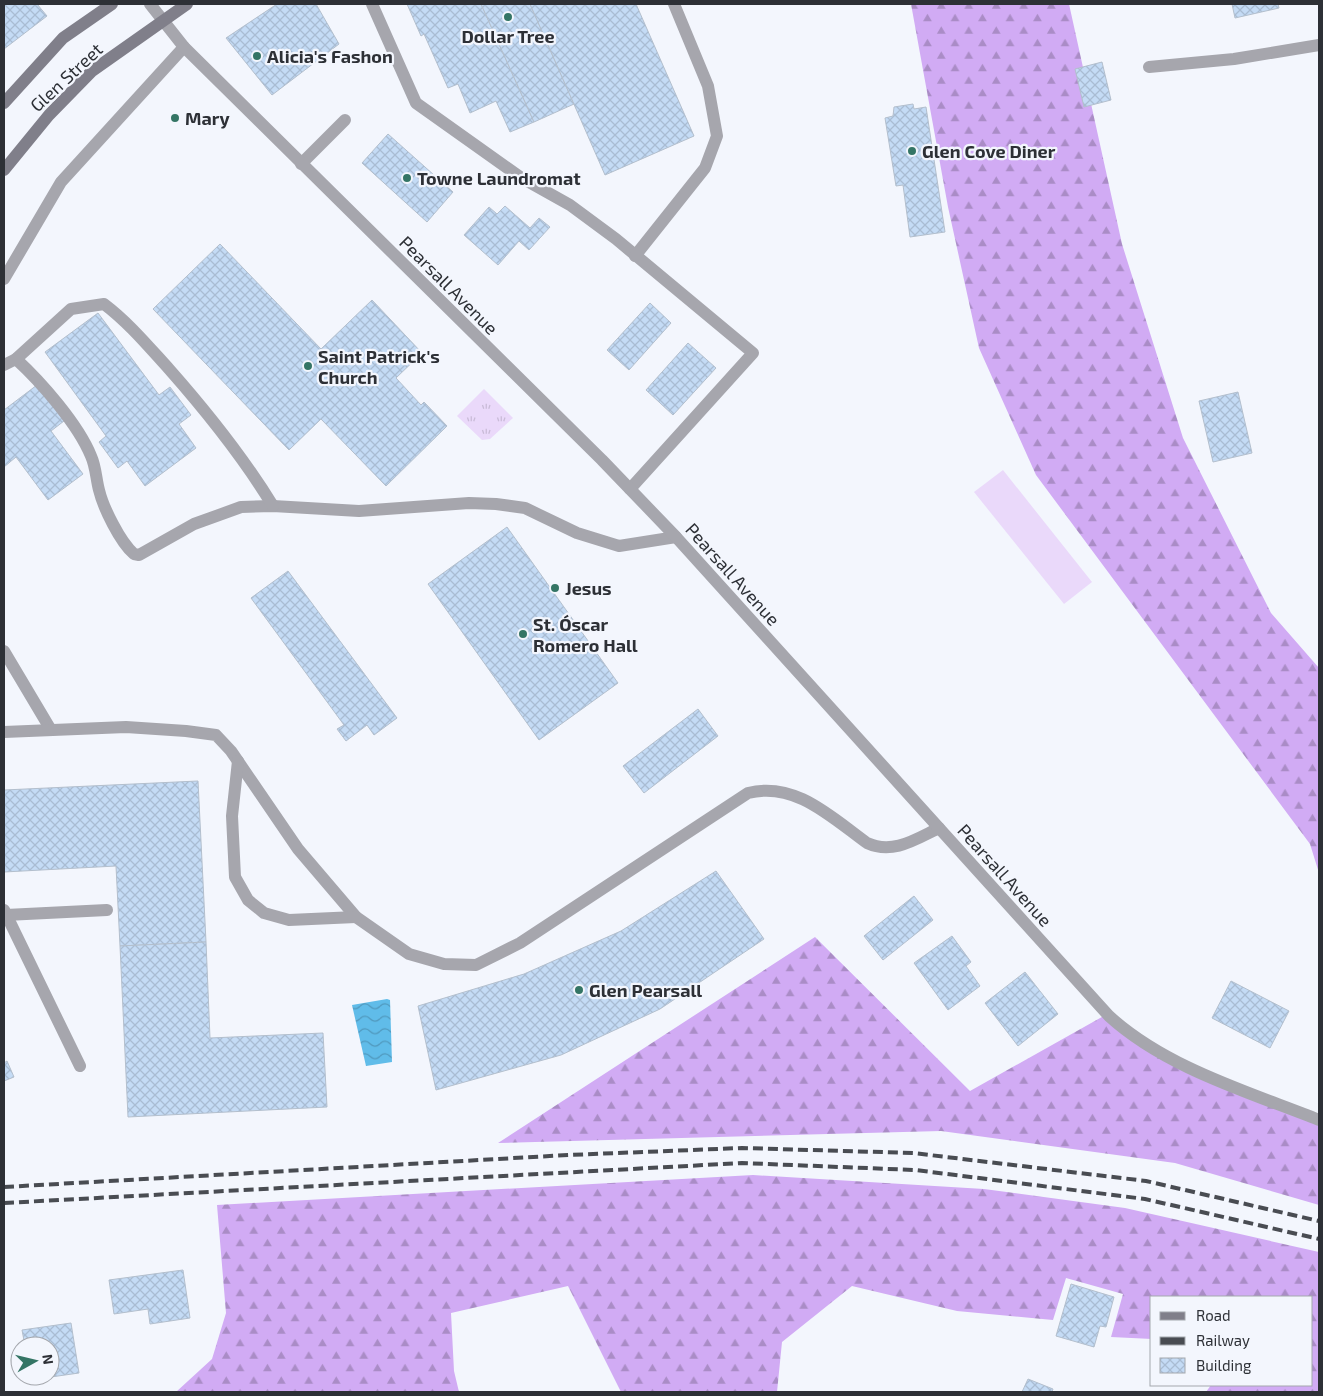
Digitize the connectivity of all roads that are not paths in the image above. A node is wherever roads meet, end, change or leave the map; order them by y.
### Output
1 (112, 4) edge
2 (150, 4) edge
3 (187, 4) edge
4 (372, 4) edge
5 (674, 4) edge
6 (162, 20) junction
7 (1319, 46) edge
8 (184, 47) junction
9 (1149, 66) dead end
10 (4, 103) edge
11 (345, 120) dead end
12 (301, 164) junction
13 (4, 170) edge
14 (636, 256) junction
15 (4, 279) edge
16 (16, 359) junction
17 (4, 365) edge
18 (630, 489) junction
19 (273, 506) junction
20 (676, 537) junction
21 (4, 652) edge
22 (51, 730) junction
23 (4, 732) edge
24 (238, 761) junction
25 (939, 828) junction
26 (107, 910) dead end
27 (5, 912) edge
28 (356, 917) junction
29 (80, 1066) dead end
30 (1319, 1120) edge

1 - 10 main road, Glen Street
2 - 6 street, Pearsall Avenue
3 - 6 main road, Glen Street
4 - 14 street
5 - 14 street
6 - 8 street, Pearsall Avenue
6 - 13 main road, Glen Street
7 - 9 street
8 - 12 street, Pearsall Avenue
8 - 15 street
11 - 12 street
12 - 18 street, Pearsall Avenue
14 - 18 street
16 - 17 street
16 - 19 street
16 - 19 street
18 - 20 street, Pearsall Avenue
19 - 20 street
20 - 25 street, Pearsall Avenue
21 - 22 street
22 - 23 street
22 - 24 street
24 - 28 street
24 - 28 street
25 - 28 street
25 - 30 street, Pearsall Avenue
26 - 27 street
27 - 29 street

